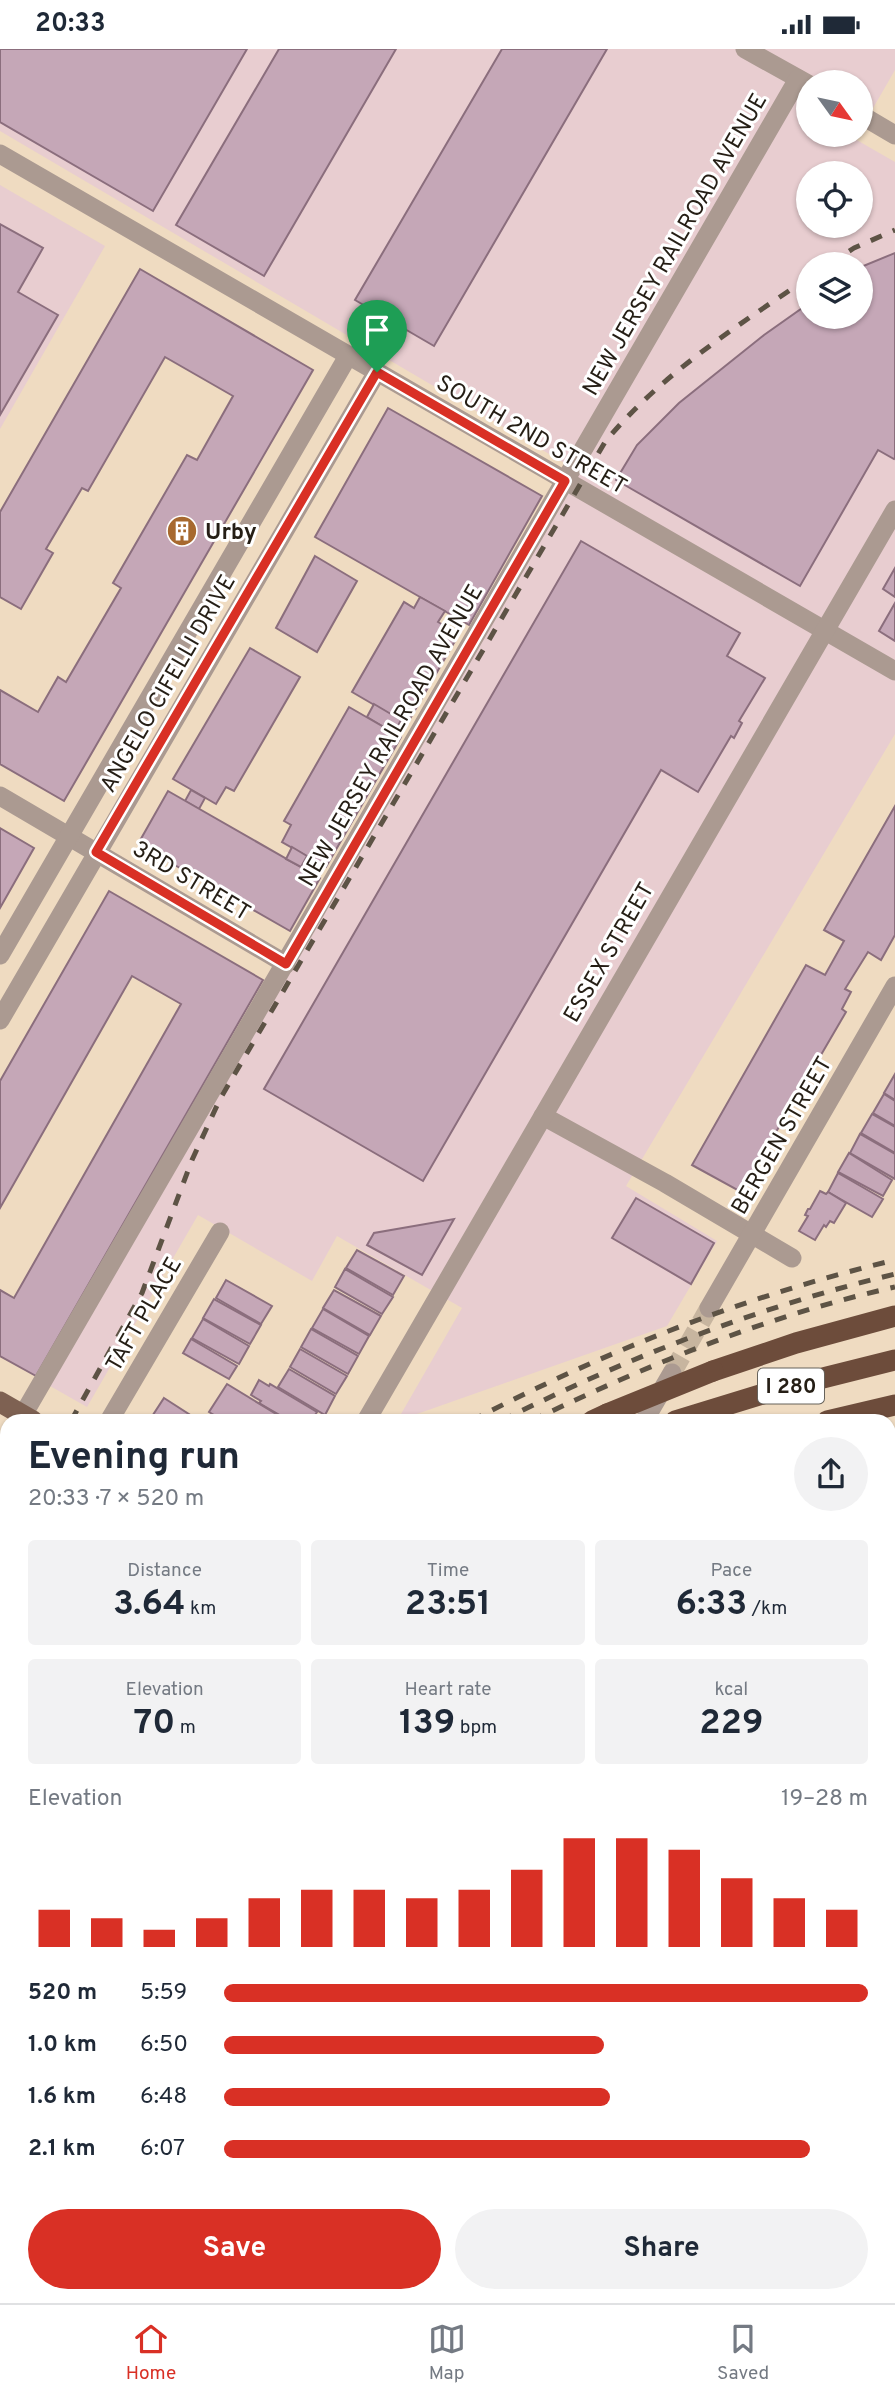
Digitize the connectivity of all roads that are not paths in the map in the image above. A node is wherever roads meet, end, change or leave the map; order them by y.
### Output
1 (745, 49) edge
2 (796, 78) edge
3 (796, 94) edge
4 (873, 122) edge
5 (895, 135) edge
6 (0, 154) edge
7 (348, 356) junction
8 (377, 372) junction
9 (565, 481) junction
10 (895, 510) edge
11 (825, 629) junction
12 (895, 671) edge
13 (0, 796) edge
14 (69, 836) junction
15 (96, 852) junction
16 (0, 955) edge
17 (286, 964) junction
18 (895, 986) edge
19 (0, 1020) edge
20 (543, 1116) junction
21 (220, 1232) dead end
22 (752, 1234) junction
23 (792, 1258) dead end
24 (709, 1308) tunnel mouth
25 (895, 1316) edge
26 (895, 1360) edge
27 (672, 1373) tunnel mouth
28 (0, 1402) edge
29 (894, 1405) edge
30 (21, 1414) edge
31 (30, 1414) edge
32 (113, 1414) edge
33 (370, 1414) edge
34 (609, 1414) edge
35 (648, 1414) edge
36 (697, 1414) edge
37 (856, 1414) edge

1 - 2 street
3 - 9 street, NEW JERSEY RAILROAD AVENUE
4 - 5 street
6 - 7 street, SOUTH 2ND STREET
7 - 8 street, SOUTH 2ND STREET
7 - 14 street, ANGELO CIFELLI DRIVE
8 - 9 street, SOUTH 2ND STREET
8 - 15 street, ANGELO CIFELLI DRIVE
9 - 11 street, SOUTH 2ND STREET
9 - 17 street, NEW JERSEY RAILROAD AVENUE
10 - 11 street, ESSEX STREET
11 - 12 street, SOUTH 2ND STREET
11 - 20 street, ESSEX STREET
13 - 14 street, 3RD STREET
14 - 15 street, 3RD STREET
14 - 16 street, ANGELO CIFELLI DRIVE
15 - 17 street, 3RD STREET
15 - 19 street, ANGELO CIFELLI DRIVE
17 - 31 street, NEW JERSEY RAILROAD AVENUE
18 - 22 street, BERGEN STREET
20 - 22 street
20 - 33 street, ESSEX STREET
21 - 32 street, TAFT PLACE
22 - 23 street
22 - 24 street, BERGEN STREET
25 - 34 highway, bridge
26 - 36 highway, I 280
27 - 35 street
28 - 30 main road
29 - 37 highway, I 280

